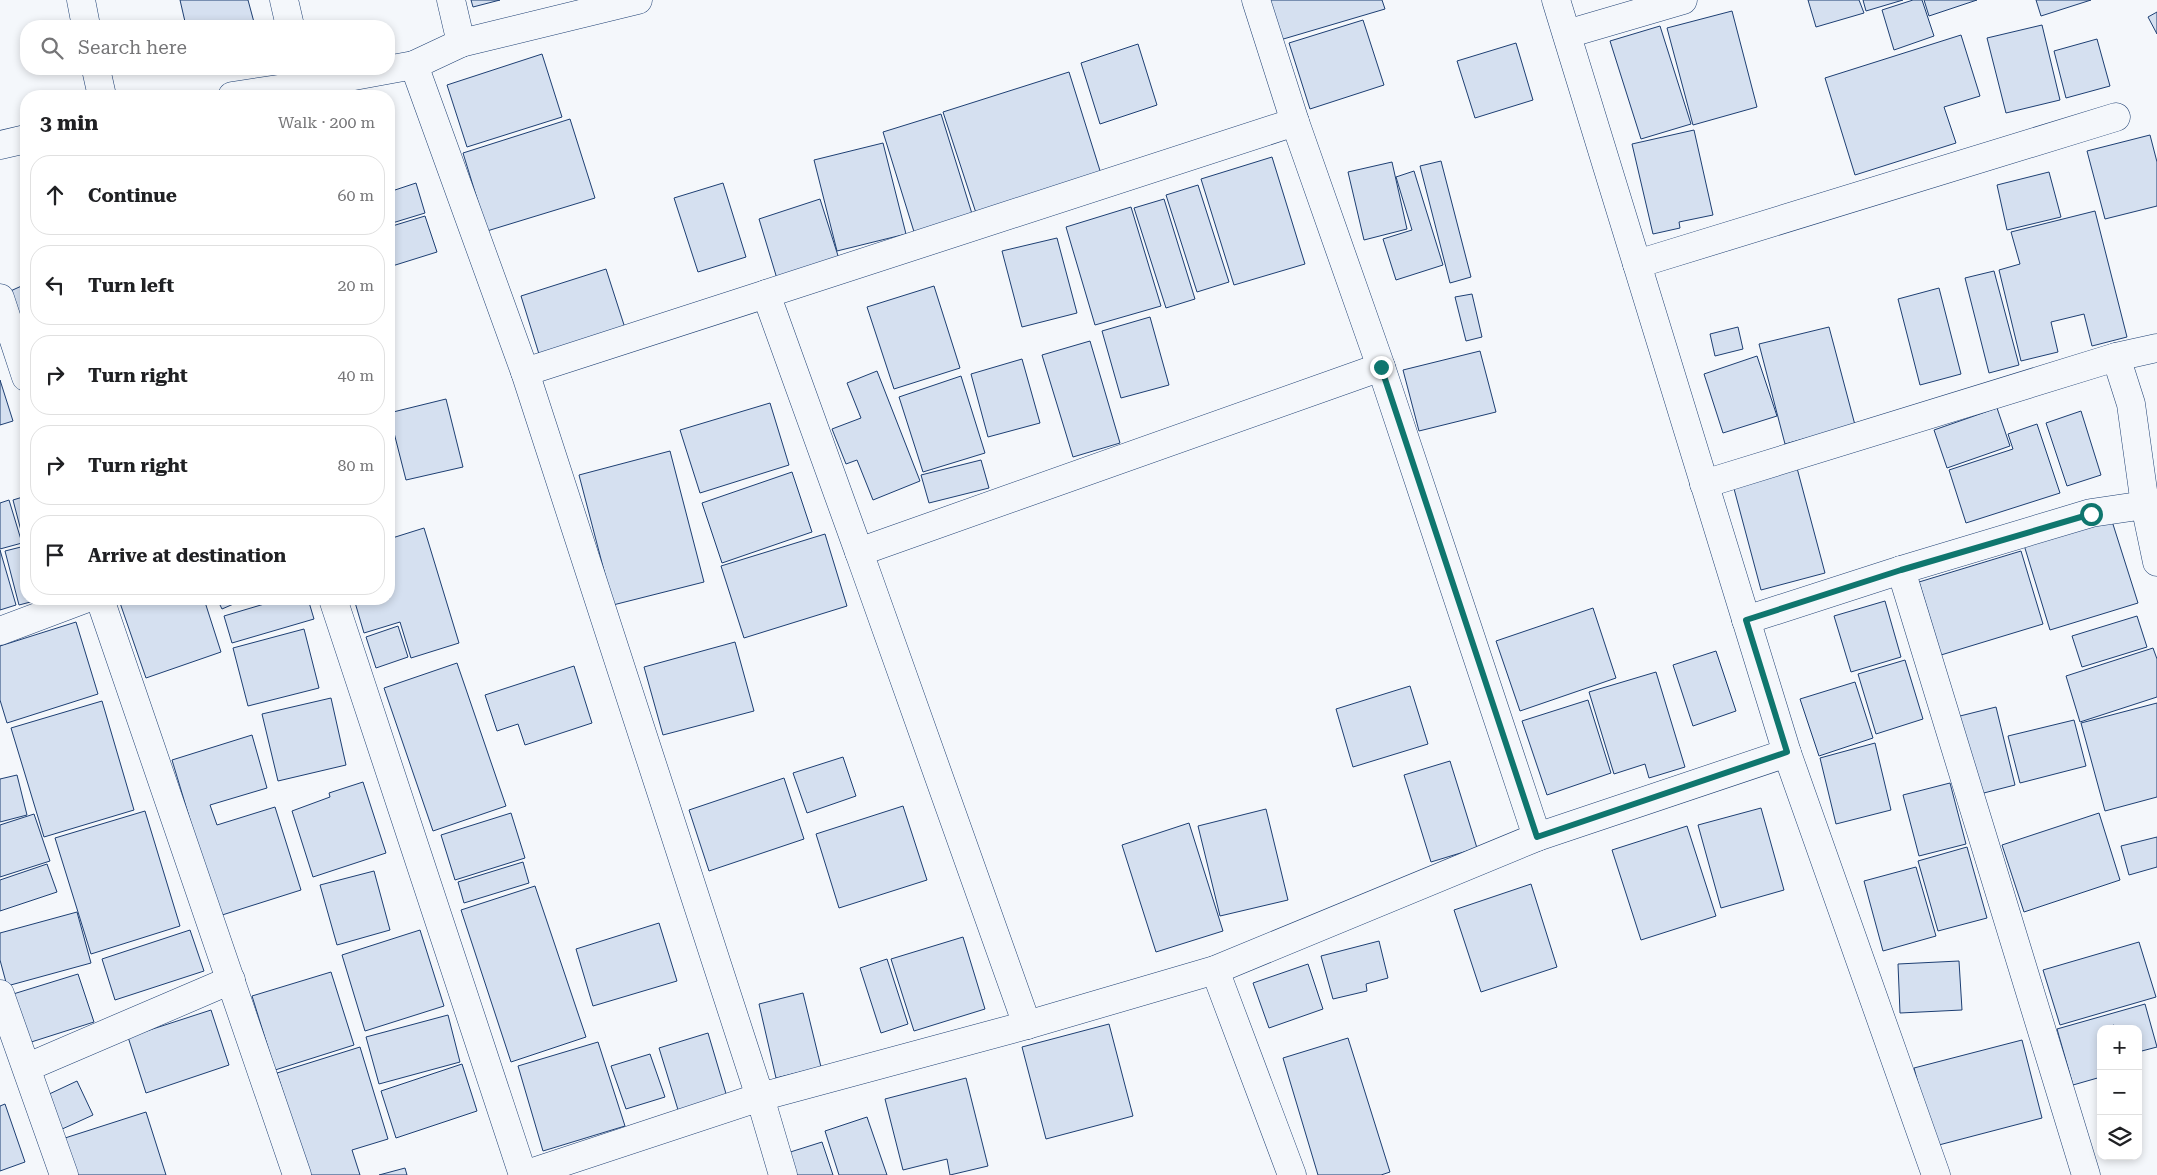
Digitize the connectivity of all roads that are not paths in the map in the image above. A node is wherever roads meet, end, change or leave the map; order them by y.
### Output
1 (80, 0) edge
2 (284, 0) edge
3 (451, 0) edge
4 (638, 0) edge
5 (1256, 0) edge
6 (1556, 0) edge
7 (1683, 0) edge
8 (85, 20) edge
9 (289, 20) edge
10 (1566, 34) junction
11 (461, 43) junction
12 (414, 65) junction
13 (395, 67) edge
14 (97, 75) edge
15 (322, 75) edge
16 (303, 77) edge
17 (101, 90) edge
18 (254, 90) edge
19 (2116, 117) dead end
20 (1295, 122) junction
21 (20, 140) edge
22 (0, 145) edge
23 (1637, 264) junction
24 (766, 294) junction
25 (0, 298) edge
26 (2157, 348) edge
27 (2116, 357) junction
28 (20, 359) edge
29 (1381, 367) junction
30 (525, 372) junction
31 (1704, 484) junction
32 (2145, 505) junction
33 (859, 552) junction
34 (2157, 562) edge
35 (1901, 570) junction
36 (69, 605) edge
37 (102, 605) edge
38 (335, 605) edge
39 (1746, 620) junction
40 (0, 631) edge
41 (1787, 752) junction
42 (1537, 837) junction
43 (1215, 970) junction
44 (231, 980) junction
45 (0, 994) edge
46 (1027, 1025) junction
47 (28, 1067) junction
48 (760, 1097) junction
49 (64, 1175) edge
50 (297, 1175) edge
51 (524, 1175) edge
52 (783, 1175) edge
53 (1292, 1175) edge
54 (1936, 1175) edge
55 (2086, 1175) edge

1 - 8 street
2 - 9 street
3 - 11 street
4 - 11 street
5 - 20 street
6 - 10 street
7 - 10 street
10 - 23 street
11 - 12 street
12 - 13 street
12 - 30 street
14 - 17 street
15 - 16 street
16 - 18 street
19 - 23 street
20 - 24 street
20 - 29 street
21 - 22 street
23 - 31 street
24 - 30 street
24 - 33 street
25 - 28 street
26 - 27 street
27 - 31 street
27 - 32 street
29 - 33 street
29 - 42 street
30 - 48 street
31 - 39 street
32 - 34 street
32 - 35 street
33 - 46 street
35 - 39 street
35 - 55 street
36 - 40 street
37 - 44 street
38 - 51 street
39 - 41 street
41 - 42 street
41 - 54 street
42 - 43 street
43 - 46 street
43 - 53 street
44 - 47 street
44 - 50 street
45 - 47 street
46 - 48 street
47 - 49 street
48 - 51 street
48 - 52 street

